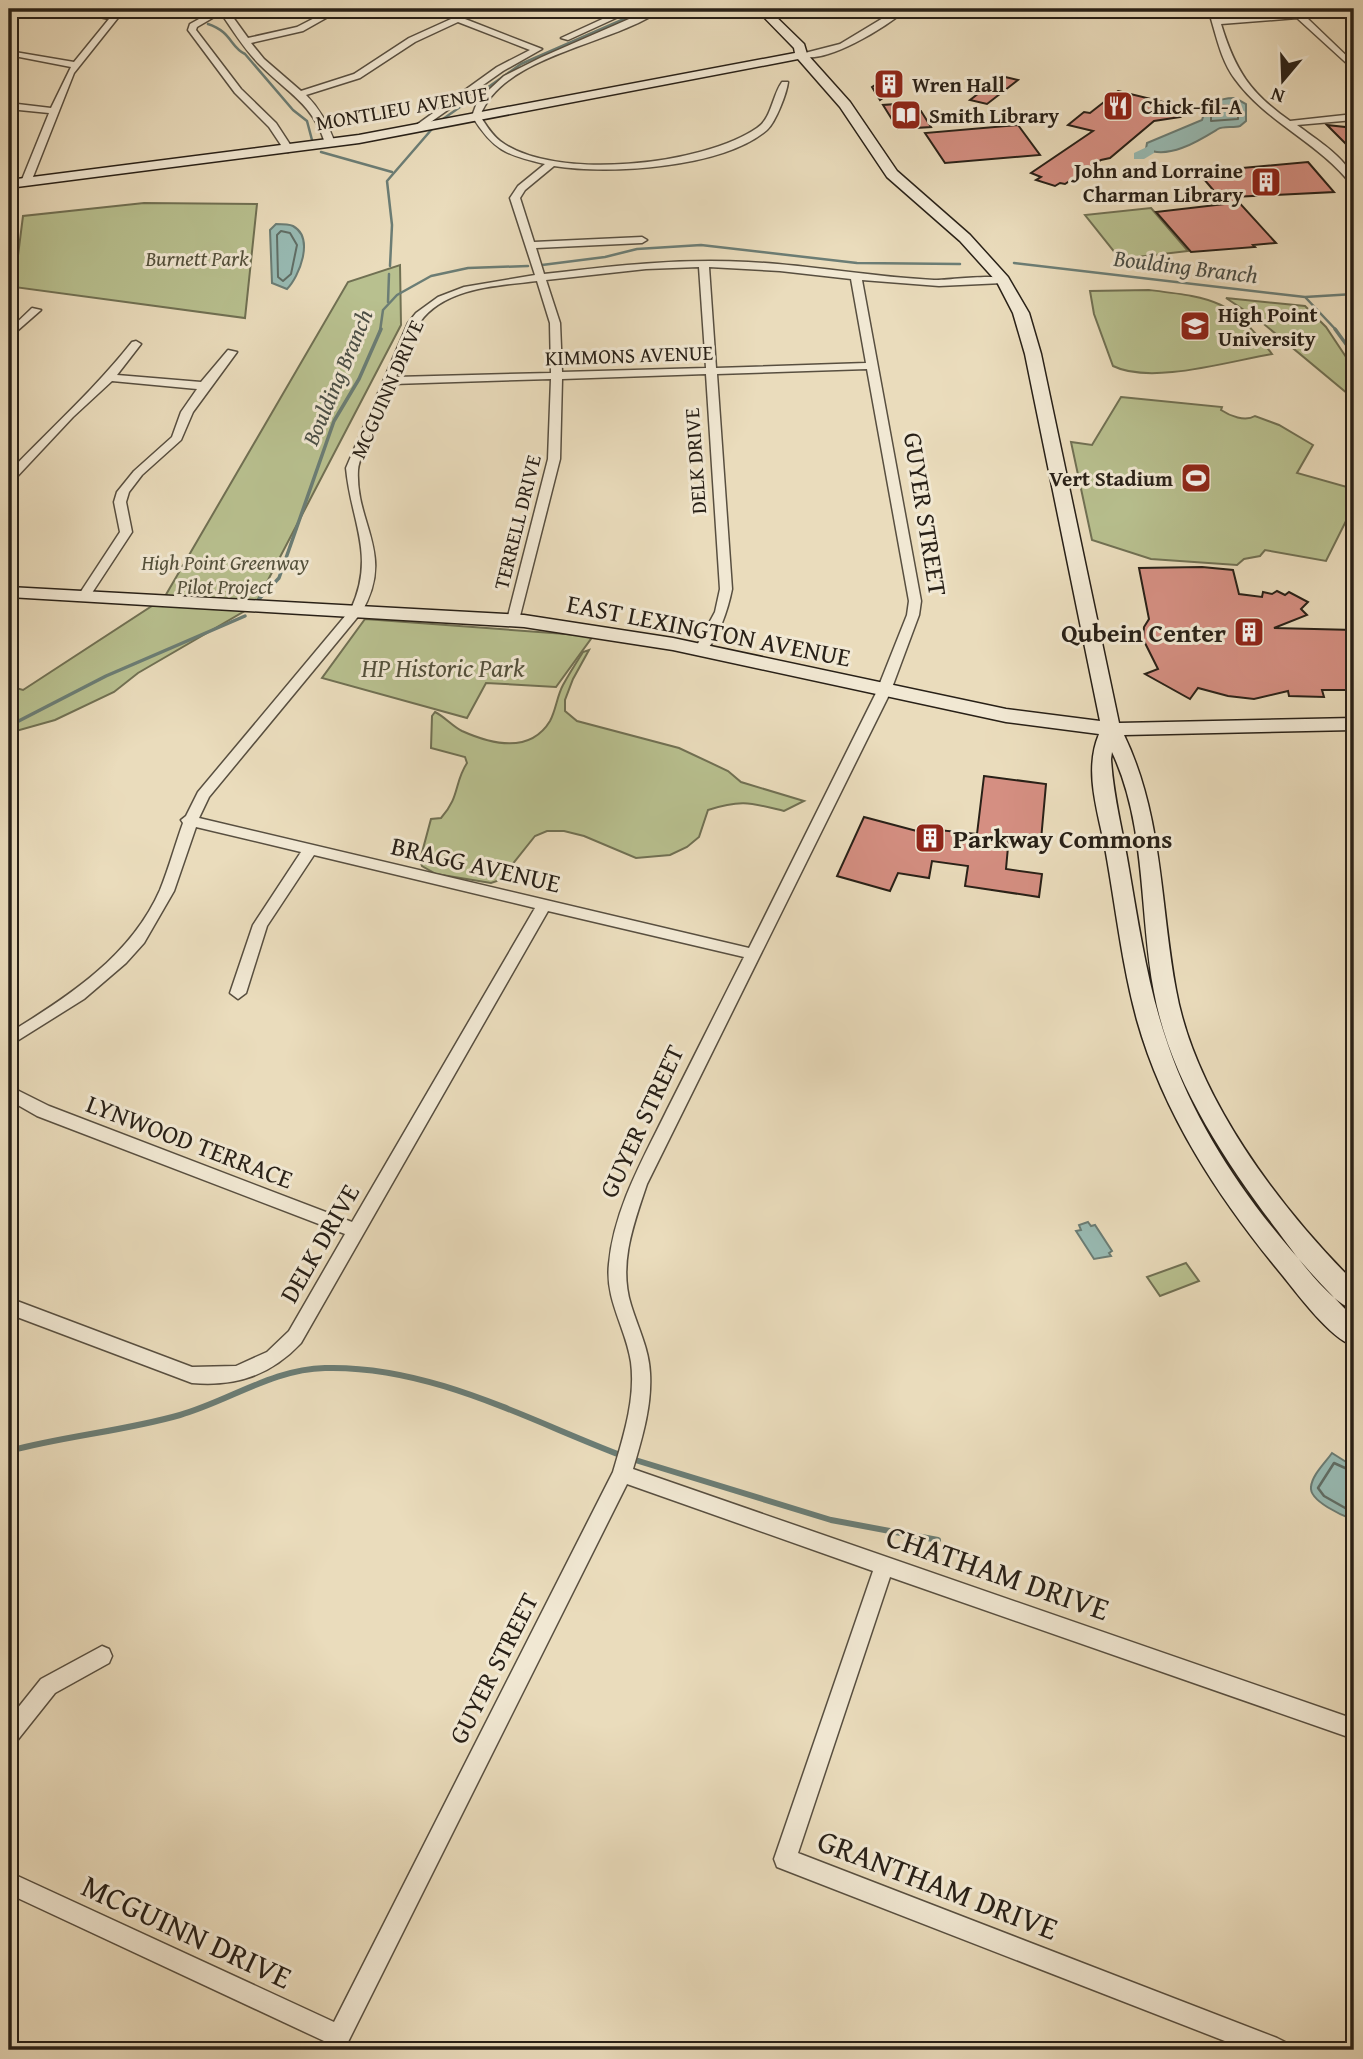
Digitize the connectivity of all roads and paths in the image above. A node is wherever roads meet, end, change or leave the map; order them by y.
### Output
1 (66, 9) edge
2 (121, 9) edge
3 (222, 9) edge
4 (338, 9) edge
5 (432, 9) edge
6 (481, 9) edge
7 (634, 9) edge
8 (658, 9) edge
9 (892, 9) edge
10 (903, 9) edge
11 (1212, 9) edge
12 (1354, 11) edge
13 (756, 12) edge
14 (1299, 15) junction
15 (114, 17) junction
16 (456, 18) junction
17 (1217, 22) junction
18 (247, 41) junction
19 (537, 50) junction
20 (9, 53) edge
21 (801, 55) junction
22 (1352, 63) edge
23 (76, 65) junction
24 (785, 85) dead end
25 (300, 94) junction
26 (9, 106) edge
27 (53, 111) junction
28 (476, 116) junction
29 (1354, 117) edge
30 (1291, 123) junction
31 (418, 128) junction
32 (330, 143) junction
33 (288, 149) junction
34 (552, 163) junction
35 (26, 182) junction
36 (1354, 182) edge
37 (9, 184) edge
38 (642, 240) dead end
39 (529, 245) junction
40 (1354, 246) edge
41 (704, 264) junction
42 (1354, 266) edge
43 (856, 277) junction
44 (541, 278) junction
45 (1003, 280) junction
46 (36, 310) dead end
47 (9, 335) edge
48 (136, 344) dead end
49 (232, 352) dead end
50 (872, 366) junction
51 (712, 371) junction
52 (557, 377) junction
53 (109, 379) junction
54 (388, 381) junction
55 (204, 386) junction
56 (9, 479) edge
57 (9, 592) edge
58 (84, 596) junction
59 (357, 610) junction
60 (513, 620) junction
61 (701, 649) junction
62 (883, 693) junction
63 (1354, 724) edge
64 (1111, 729) junction
65 (188, 820) junction
66 (310, 850) junction
67 (544, 905) junction
68 (753, 954) junction
69 (238, 993) dead end
70 (9, 1040) edge
71 (9, 1092) edge
72 (1229, 1185) junction
73 (356, 1231) junction
74 (1310, 1253) junction
75 (1302, 1280) junction
76 (1354, 1299) edge
77 (9, 1306) edge
78 (1354, 1314) edge
79 (1354, 1335) edge
80 (622, 1474) junction
81 (884, 1566) junction
82 (102, 1656) dead end
83 (1354, 1729) edge
84 (9, 1735) edge
85 (9, 1882) edge
86 (336, 2043) edge
87 (1277, 2050) edge

1 - 15 street
2 - 15 street
3 - 18 street
3 - 33 street
4 - 18 street
5 - 16 street
6 - 16 street
7 - 19 street
8 - 28 street
9 - 21 street
10 - 21 street
11 - 17 street
12 - 14 street
13 - 21 main road
14 - 17 street
14 - 22 street
15 - 23 street
16 - 19 street
16 - 25 street
17 - 30 street
18 - 25 street
19 - 31 street
20 - 23 street
21 - 28 main road, MONTLIEU AVENUE
21 - 45 main road
23 - 27 street
24 - 34 street
25 - 32 street
26 - 27 street
27 - 35 street
28 - 31 main road, MONTLIEU AVENUE
28 - 34 street
29 - 30 street
30 - 36 street
31 - 32 main road, MONTLIEU AVENUE
32 - 33 main road, MONTLIEU AVENUE
33 - 35 main road, MONTLIEU AVENUE
34 - 39 street, TERRELL DRIVE
35 - 37 main road, MONTLIEU AVENUE
38 - 39 street
39 - 44 street, TERRELL DRIVE
40 - 42 street
41 - 43 street, MCGUINN DRIVE
41 - 44 street, MCGUINN DRIVE
41 - 51 street, DELK DRIVE
43 - 45 street, MCGUINN DRIVE
43 - 50 street, GUYER STREET
44 - 52 street, TERRELL DRIVE
44 - 54 street, MCGUINN DRIVE
45 - 64 main road
46 - 47 street
48 - 53 street
49 - 55 street
50 - 51 street, KIMMONS AVENUE
50 - 62 street, GUYER STREET
51 - 52 street, KIMMONS AVENUE
51 - 61 street, DELK DRIVE
52 - 54 street, KIMMONS AVENUE
52 - 60 street, TERRELL DRIVE
53 - 55 street
53 - 56 street
54 - 59 street, MCGUINN DRIVE
55 - 58 street
57 - 58 main road, EAST LEXINGTON AVENUE
58 - 59 main road, EAST LEXINGTON AVENUE
59 - 60 main road, EAST LEXINGTON AVENUE
59 - 65 street, MCGUINN DRIVE
60 - 61 main road, EAST LEXINGTON AVENUE
61 - 62 main road, EAST LEXINGTON AVENUE
62 - 64 main road, EAST LEXINGTON AVENUE
62 - 68 street, GUYER STREET
63 - 64 main road, EAST LEXINGTON AVENUE
64 - 72 main road
64 - 74 main road
65 - 66 street, BRAGG AVENUE
65 - 70 street, MCGUINN DRIVE
66 - 67 street, BRAGG AVENUE
66 - 69 street
67 - 68 street, BRAGG AVENUE
67 - 73 street, DELK DRIVE
68 - 80 street, GUYER STREET
71 - 73 street, LYNWOOD TERRACE
72 - 74 main road
72 - 75 main road
73 - 77 street, DELK DRIVE
74 - 76 main road
75 - 78 main road
75 - 79 main road
80 - 81 street, CHATHAM DRIVE
80 - 86 street, GUYER STREET
81 - 83 street, CHATHAM DRIVE
81 - 87 street, GRANTHAM DRIVE
82 - 84 street
85 - 86 street, MCGUINN DRIVE

